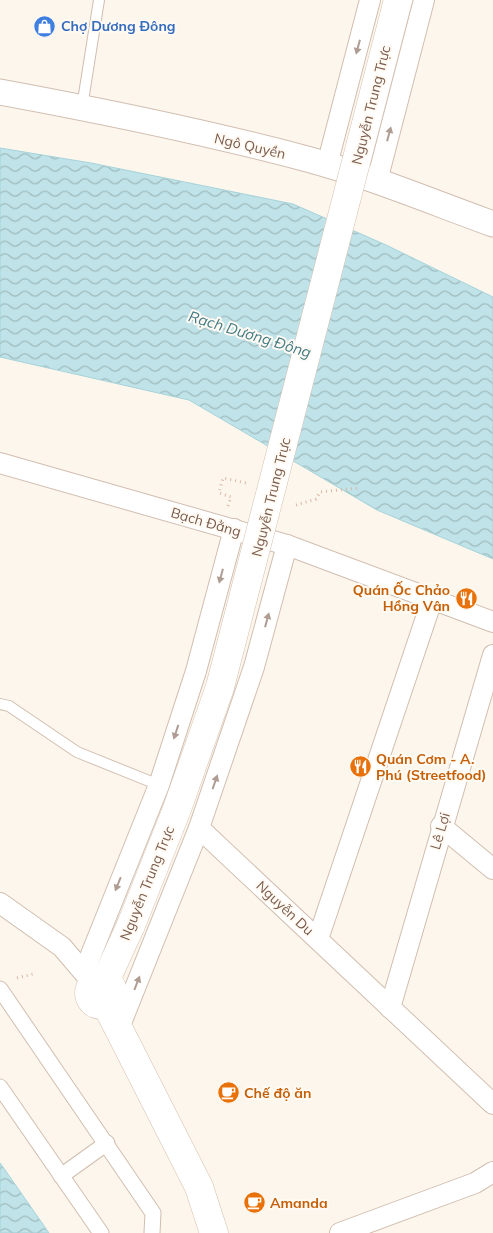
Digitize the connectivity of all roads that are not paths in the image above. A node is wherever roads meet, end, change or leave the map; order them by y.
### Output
1 (99, 0) edge
2 (370, 0) edge
3 (398, 0) edge
4 (424, 0) edge
5 (0, 92) edge
6 (82, 107) junction
7 (327, 165) junction
8 (377, 181) junction
9 (493, 224) edge
10 (0, 464) edge
11 (234, 529) junction
12 (283, 544) junction
13 (432, 600) junction
14 (493, 622) edge
15 (493, 655) edge
16 (0, 704) edge
17 (159, 784) junction
18 (441, 826) junction
19 (199, 828) junction
20 (493, 869) edge
21 (0, 903) edge
22 (318, 939) junction
23 (97, 986) junction
24 (0, 989) edge
25 (390, 1008) junction
26 (119, 1028) junction
27 (0, 1087) edge
28 (493, 1104) edge
29 (107, 1143) junction
30 (493, 1172) edge
31 (61, 1176) junction
32 (101, 1233) edge
33 (152, 1233) edge
34 (214, 1233) edge
35 (340, 1233) edge

1 - 6 lane
2 -> 7 street, Nguyễn Trung Trực
3 - 23 main road, Nguyễn Trung Trực, bridge
8 -> 4 street, Nguyễn Trung Trực
5 - 6 street, Ngô Quyền
6 - 7 street, Ngô Quyền
7 - 8 street, Ngô Quyền
8 - 9 street, Ngô Quyền
10 - 11 street, Bạch Đằng
11 - 12 street, Bạch Đằng
11 -> 17 street
12 - 13 street, Bạch Đằng
19 -> 12 street, Nguyễn Trung Trực
13 - 14 street, Bạch Đằng
13 - 22 street
15 - 18 street, Lê Lợi
16 - 17 lane
17 -> 23 street
18 - 20 street
18 - 25 street, Lê Lợi
19 - 22 street, Nguyễn Du
26 -> 19 street
21 - 23 street
22 - 25 street, Nguyễn Du
23 - 26 main road
24 - 29 street
25 - 28 street, Nguyễn Du
26 - 34 main road
27 - 31 street
29 - 31 street
29 - 33 street
30 - 35 street
31 - 32 street

